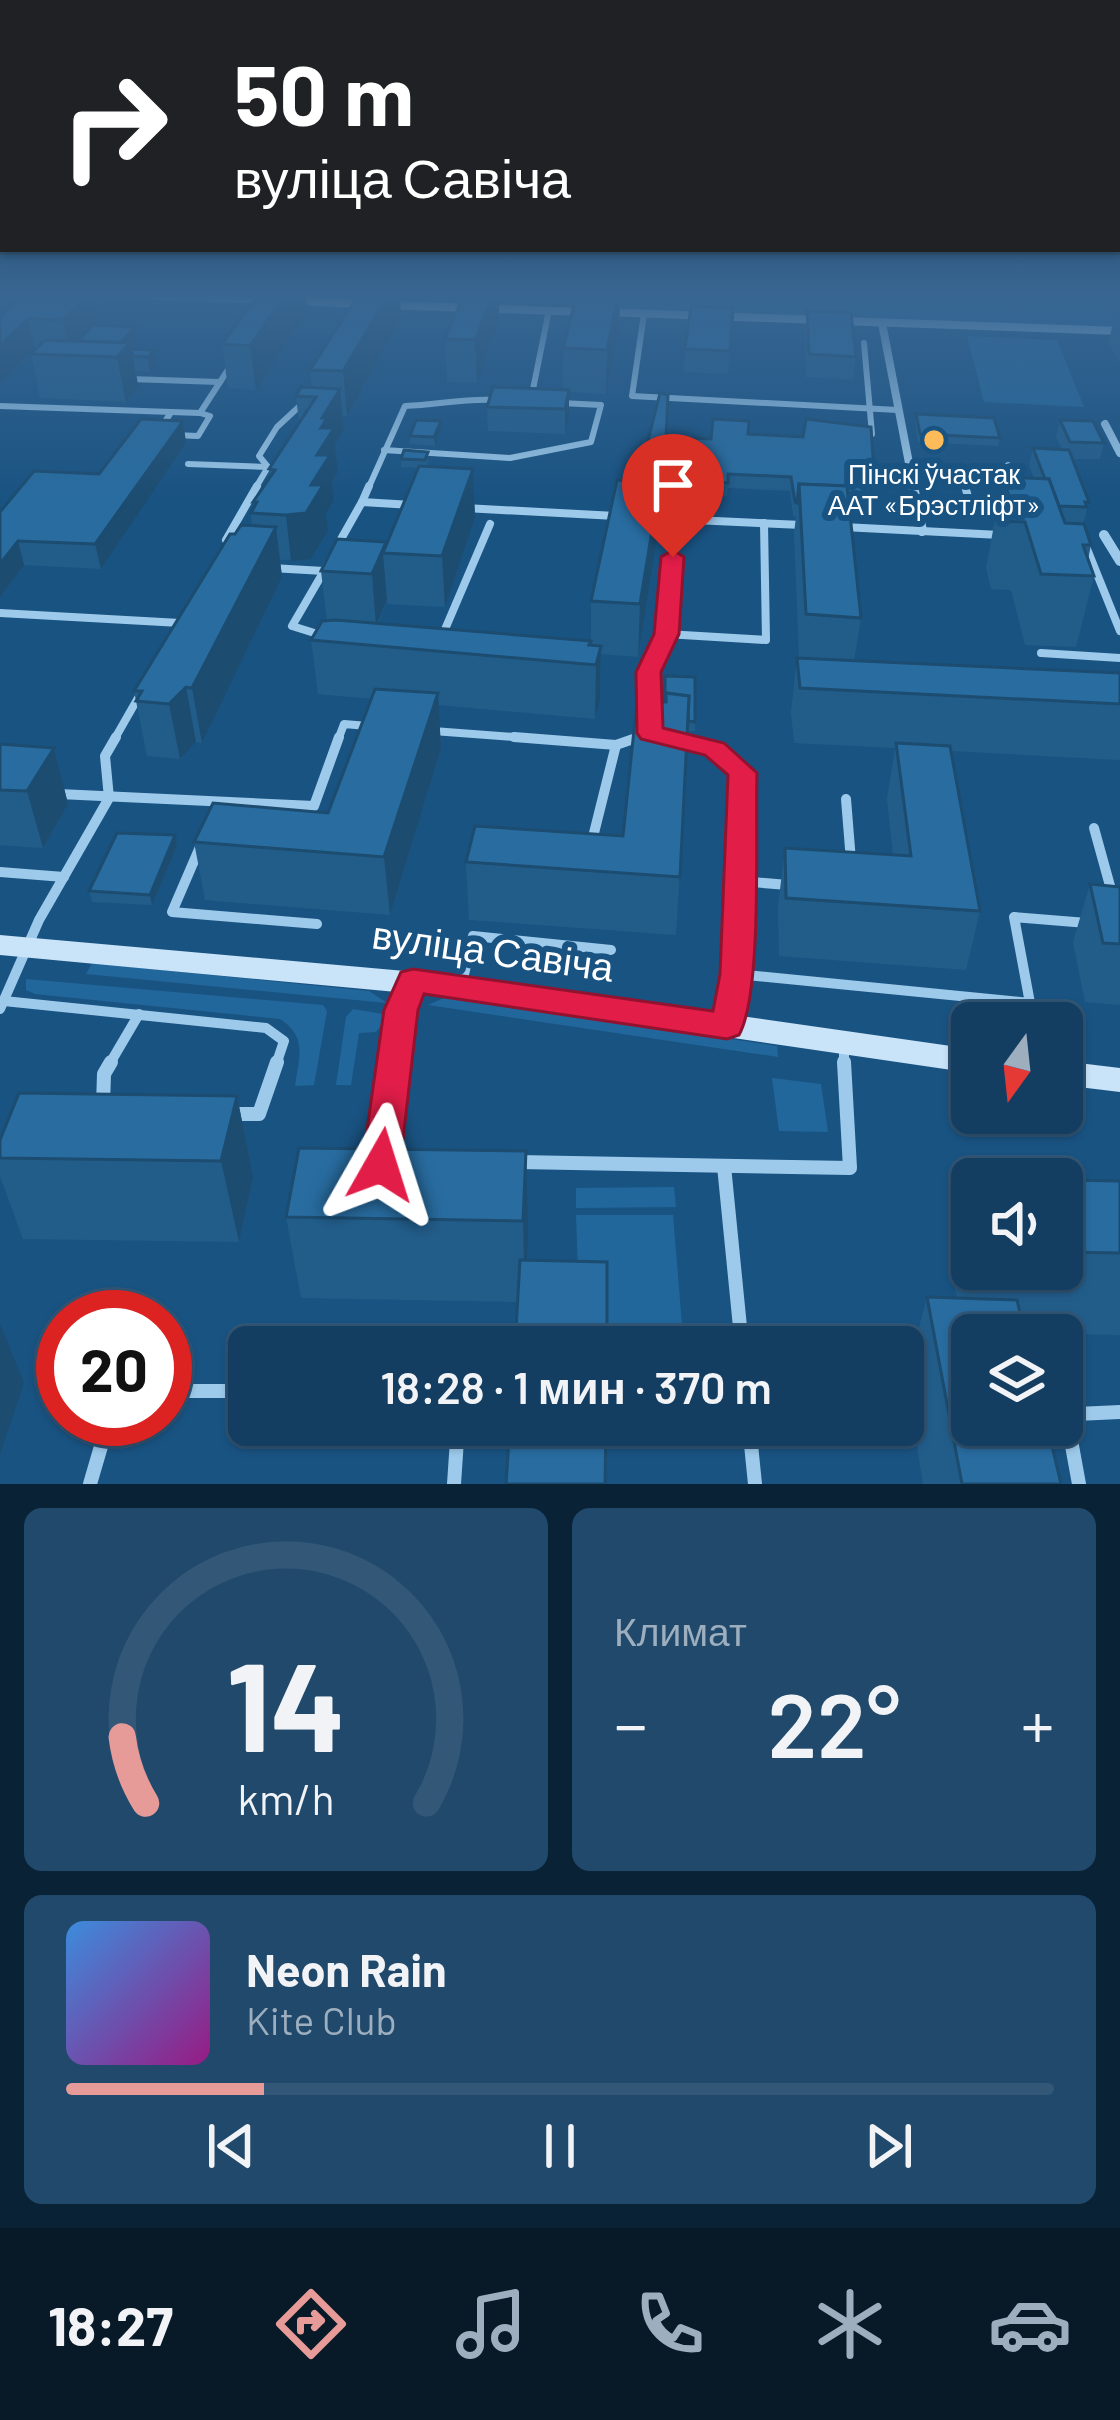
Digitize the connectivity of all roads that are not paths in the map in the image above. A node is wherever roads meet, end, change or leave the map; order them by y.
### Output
1 (232, 363) edge
2 (538, 363) edge
3 (637, 363) edge
4 (866, 363) edge
5 (889, 363) edge
6 (113, 378) edge
7 (219, 382) junction
8 (308, 394) edge
9 (554, 403) edge
10 (0, 406) edge
11 (814, 406) junction
12 (871, 409) junction
13 (898, 410) junction
14 (200, 412) junction
15 (170, 414) junction
16 (808, 417) edge
17 (286, 421) junction
18 (306, 422) edge
19 (1105, 424) dead end
20 (872, 434) edge
21 (384, 450) junction
22 (1120, 453) edge
23 (188, 464) dead end
24 (959, 466) dead end
25 (1008, 466) dead end
26 (268, 467) junction
27 (1019, 501) edge
28 (362, 502) junction
29 (426, 506) edge
30 (447, 507) edge
31 (919, 507) junction
32 (676, 519) junction
33 (490, 524) dead end
34 (764, 524) junction
35 (809, 526) edge
36 (832, 527) edge
37 (922, 531) junction
38 (1008, 535) edge
39 (1120, 535) edge
40 (1084, 540) edge
41 (222, 548) edge
42 (1119, 558) edge
43 (263, 568) edge
44 (324, 571) junction
45 (191, 603) edge
46 (0, 613) edge
47 (180, 622) junction
48 (1120, 631) edge
49 (427, 634) edge
50 (666, 634) junction
51 (346, 636) edge
52 (169, 642) edge
53 (1040, 653) dead end
54 (1120, 658) edge
55 (148, 680) edge
56 (389, 728) edge
57 (412, 729) edge
58 (672, 738) edge
59 (616, 746) junction
60 (44, 793) edge
61 (109, 798) junction
62 (846, 799) dead end
63 (218, 803) junction
64 (1094, 828) dead end
65 (590, 851) edge
66 (851, 867) edge
67 (0, 872) edge
68 (64, 877) junction
69 (739, 880) junction
70 (807, 886) edge
71 (1115, 903) edge
72 (316, 924) dead end
73 (1099, 924) edge
74 (0, 945) edge
75 (32, 947) junction
76 (611, 950) dead end
77 (736, 974) junction
78 (413, 981) junction
79 (461, 986) junction
80 (2, 1005) edge
81 (139, 1014) junction
82 (727, 1026) junction
83 (844, 1044) junction
84 (951, 1058) edge
85 (1083, 1076) edge
86 (1120, 1080) edge
87 (125, 1113) edge
88 (214, 1114) edge
89 (496, 1163) edge
90 (404, 1165) edge
91 (724, 1166) junction
92 (740, 1326) edge
93 (192, 1391) edge
94 (228, 1391) edge
95 (1120, 1412) edge
96 (101, 1446) edge
97 (457, 1446) edge
98 (751, 1446) edge
99 (90, 1484) edge
100 (454, 1484) edge
101 (755, 1484) edge
102 (1079, 1484) edge

1 - 7 lane
2 - 21 lane
3 - 11 lane
4 - 12 lane
5 - 13 street
6 - 7 lane
7 - 14 lane
8 - 17 lane
9 - 21 lane
10 - 15 lane
11 - 12 lane
11 - 16 lane
12 - 13 lane
12 - 20 lane
13 - 31 street
14 - 15 lane
14 - 15 lane
17 - 18 lane
17 - 26 lane
19 - 22 street
21 - 28 lane
23 - 26 lane
24 - 31 lane
25 - 27 lane
26 - 41 lane
28 - 29 lane
28 - 44 lane
30 - 32 lane
31 - 37 street
32 - 34 lane
32 - 50 lane
33 - 49 lane
34 - 35 lane
34 - 50 lane
36 - 37 lane
37 - 38 lane
39 - 42 street
40 - 48 lane
43 - 44 lane
44 - 51 lane
45 - 47 lane
46 - 47 lane
47 - 52 lane
50 - 59 lane
53 - 54 lane
55 - 61 lane
56 - 63 lane
57 - 59 lane
58 - 69 lane
59 - 65 lane
60 - 61 lane
61 - 63 lane
61 - 68 lane
62 - 66 lane
63 - 72 lane
64 - 71 lane
67 - 68 lane
68 - 75 lane
69 - 70 lane
69 - 77 lane
73 - 77 lane
74 - 75 street, вуліца Савіча
75 - 78 street, вуліца Савіча
75 - 80 lane
76 - 79 lane
77 - 82 lane
78 - 79 street, вуліца Савіча
78 - 90 lane
79 - 82 street, вуліца Савіча
80 - 81 lane
81 - 87 lane
81 - 88 lane
82 - 83 street, вуліца Савіча
83 - 84 street, вуліца Савіча
83 - 91 lane
85 - 86 street
89 - 91 lane
91 - 92 lane
93 - 94 lane
95 - 102 lane
96 - 99 lane
97 - 100 lane
98 - 101 lane

